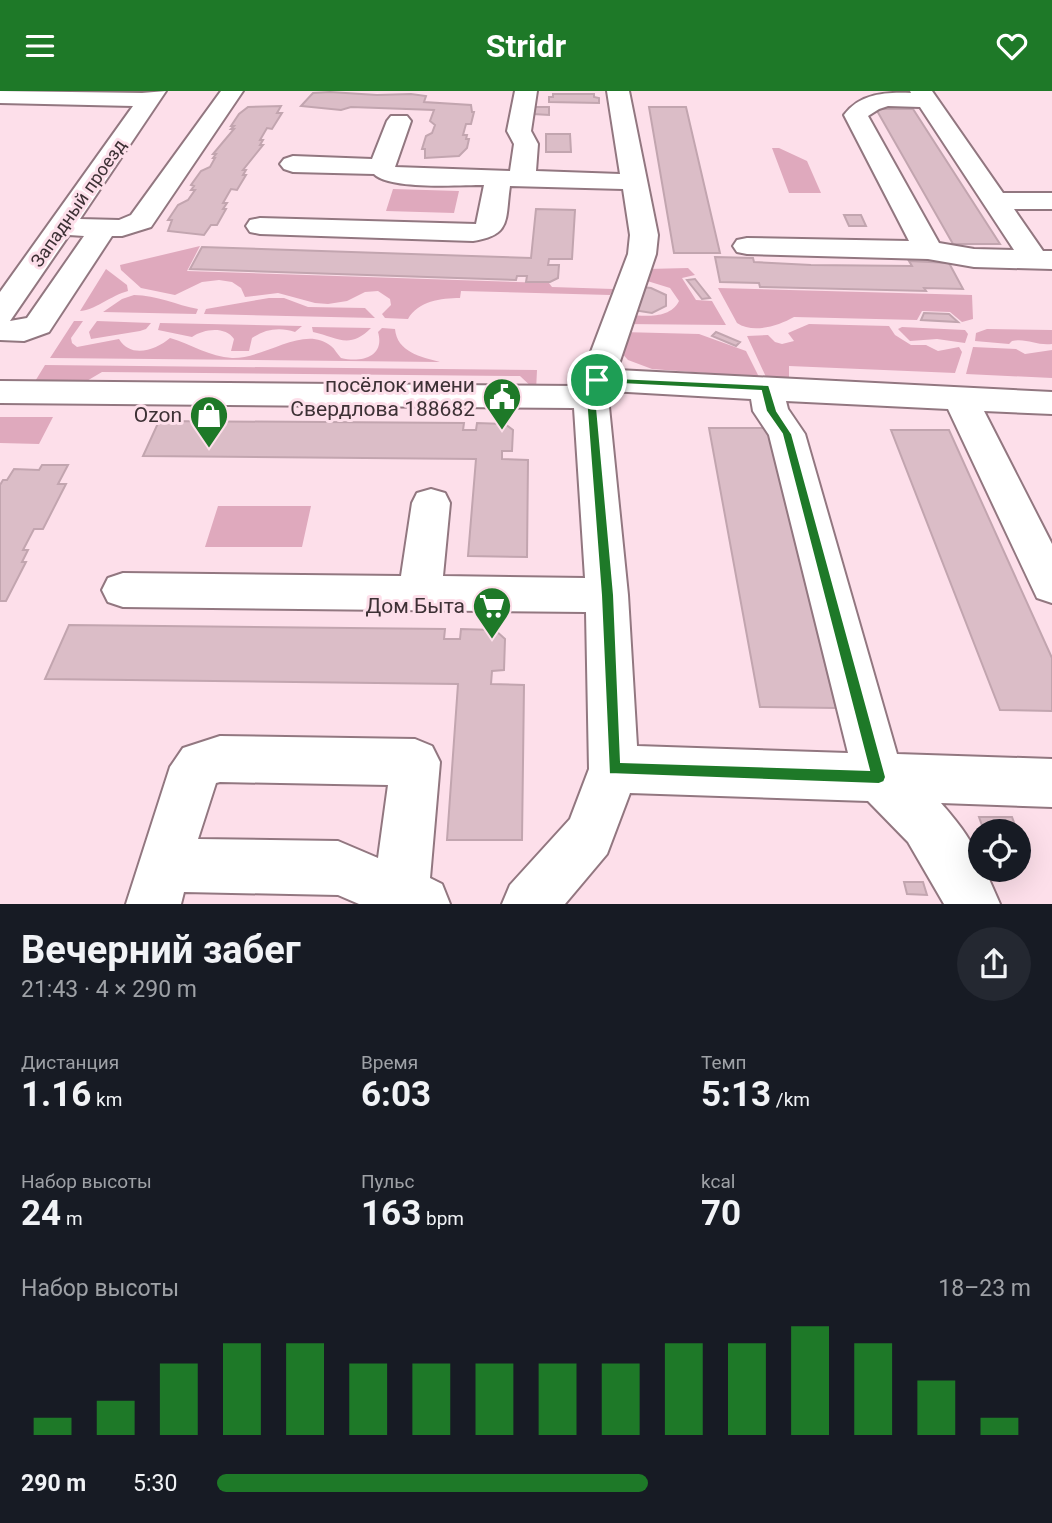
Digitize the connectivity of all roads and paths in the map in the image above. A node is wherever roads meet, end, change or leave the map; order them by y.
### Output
1 (232, 91) edge
2 (526, 91) edge
3 (618, 91) edge
4 (16, 94) edge
5 (152, 96) edge
6 (924, 96) edge
7 (399, 121) dead end
8 (293, 164) dead end
9 (382, 167) junction
10 (510, 179) junction
11 (635, 182) junction
12 (995, 201) junction
13 (1052, 201) edge
14 (260, 226) dead end
15 (61, 227) junction
16 (104, 227) junction
17 (747, 246) dead end
18 (928, 250) junction
19 (1043, 259) edge
20 (12, 281) edge
21 (0, 314) edge
22 (0, 330) edge
23 (765, 388) junction
24 (594, 389) junction
25 (0, 392) edge
26 (961, 398) junction
27 (1052, 403) edge
28 (431, 503) dead end
29 (1052, 586) edge
30 (123, 590) dead end
31 (420, 593) junction
32 (607, 595) junction
33 (614, 769) junction
34 (879, 777) junction
35 (1052, 783) edge
36 (159, 884) edge
37 (413, 899) edge
38 (529, 904) edge
39 (973, 904) edge

1 - 16 street
2 - 10 street
3 - 11 street
4 - 5 street
5 - 15 street, Западный проезд
6 - 12 street
6 - 18 street
7 - 9 street
8 - 9 street
9 - 10 street
10 - 11 street
10 - 14 street
11 - 24 street
12 - 13 street
12 - 19 street
15 - 16 street
15 - 20 street, Западный проезд
16 - 22 street
17 - 18 street
18 - 19 street
20 - 21 street, Западный проезд
23 - 24 street
23 - 26 street
23 - 34 street
24 - 25 street
24 - 32 street
26 - 27 street
26 - 29 street
28 - 31 street
30 - 31 street
31 - 32 street
32 - 33 street
33 - 34 street
33 - 38 street
34 - 35 street
34 - 39 street
36 - 37 street
36 - 37 street

